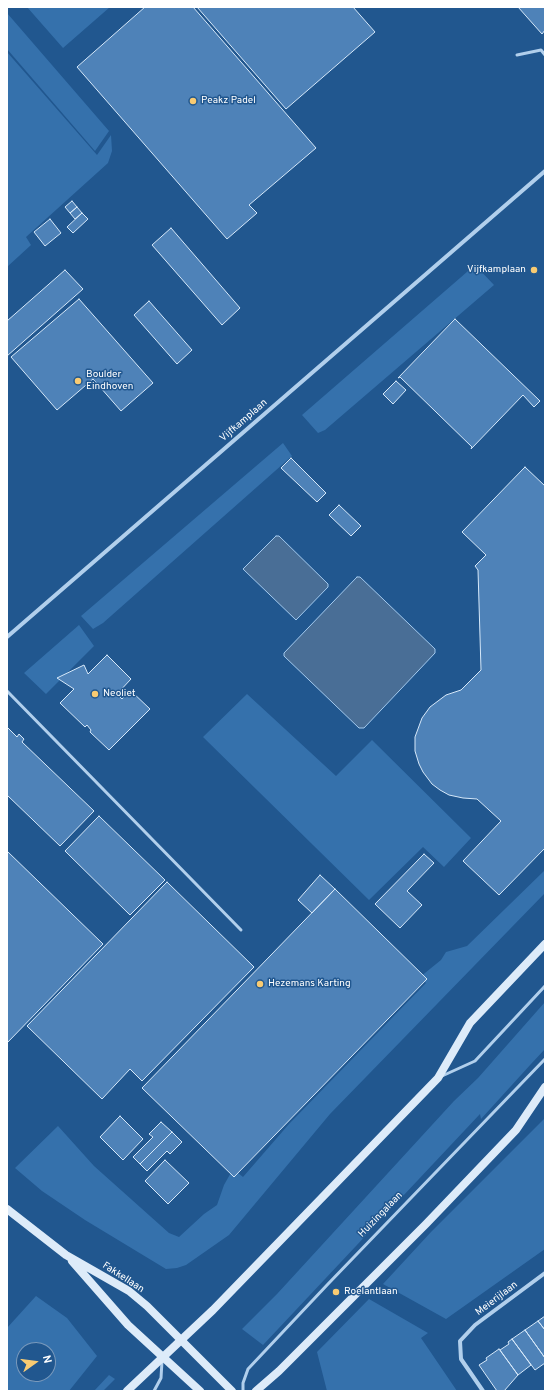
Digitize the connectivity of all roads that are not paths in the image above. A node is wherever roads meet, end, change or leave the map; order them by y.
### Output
1 (517, 55) dead end
2 (545, 55) edge
3 (545, 171) edge
4 (7, 637) edge
5 (7, 691) edge
6 (241, 930) dead end
7 (545, 944) edge
8 (545, 986) edge
9 (545, 1059) edge
10 (438, 1078) junction
11 (545, 1087) edge
12 (7, 1209) edge
13 (66, 1254) junction
14 (545, 1273) edge
15 (182, 1340) junction
16 (162, 1357) junction
17 (127, 1391) edge
18 (154, 1391) edge
19 (200, 1391) edge
20 (232, 1391) edge
21 (243, 1391) edge
22 (256, 1391) edge
23 (483, 1391) edge

1 - 2 lane
3 - 4 street, Vijfkamplaan
5 - 6 lane
7 - 10 main road
8 - 10 lane
9 - 21 lane, Huizingalaan
10 - 15 main road
11 - 22 main road
12 - 13 main road, Fakkellaan
13 - 15 main road, Fakkellaan
13 - 16 main road, Fakkellaan
14 - 23 street, Meierijlaan
15 - 16 main road
15 - 20 main road, Fakkellaan
16 - 17 main road
16 - 18 lane
16 - 19 main road, Fakkellaan

